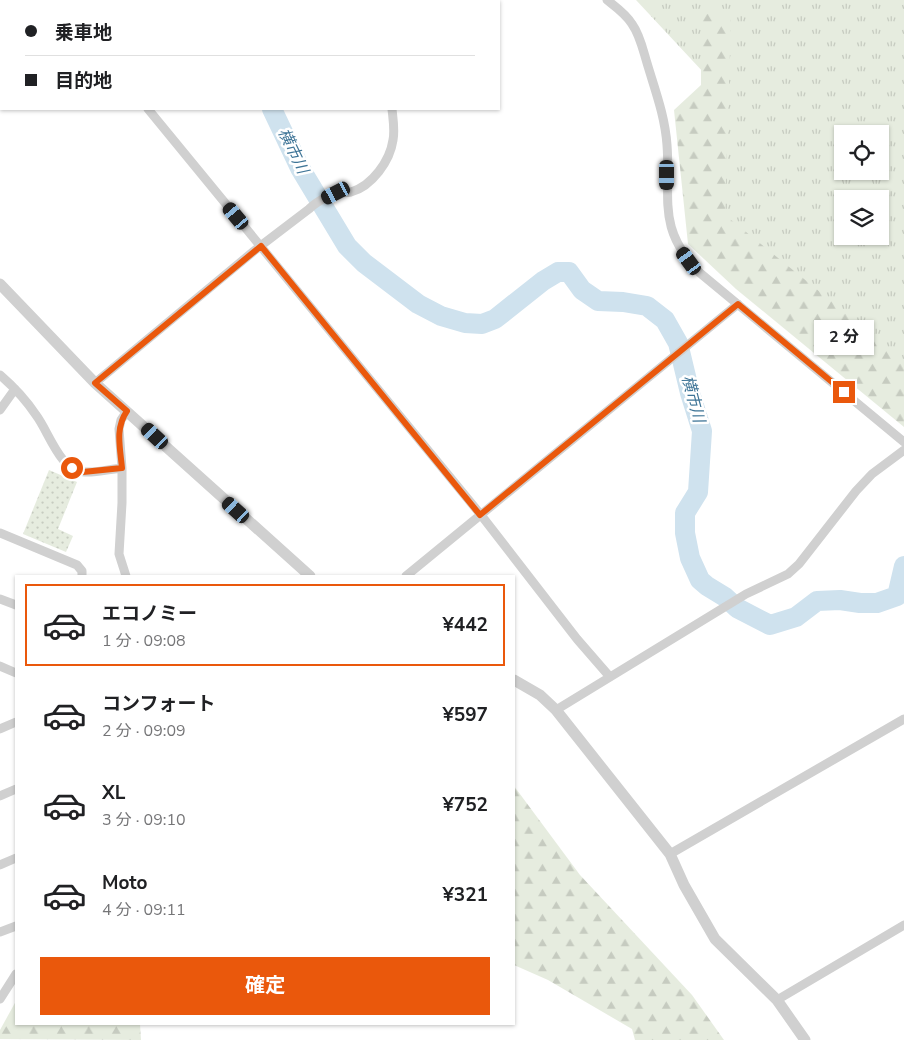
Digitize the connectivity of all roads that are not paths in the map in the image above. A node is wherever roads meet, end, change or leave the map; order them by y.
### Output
1 (607, 0) edge
2 (149, 110) edge
3 (392, 110) edge
4 (261, 246) junction
5 (0, 284) edge
6 (738, 304) junction
7 (0, 375) edge
8 (95, 383) junction
9 (15, 389) junction
10 (0, 410) edge
11 (127, 411) junction
12 (904, 442) edge
13 (904, 450) edge
14 (122, 468) junction
15 (480, 515) junction
16 (0, 533) edge
17 (82, 575) edge
18 (126, 575) edge
19 (309, 575) edge
20 (407, 575) edge
21 (0, 598) edge
22 (15, 605) edge
23 (0, 666) edge
24 (15, 673) edge
25 (610, 677) junction
26 (515, 681) edge
27 (556, 710) junction
28 (904, 719) edge
29 (15, 722) edge
30 (0, 729) edge
31 (15, 789) edge
32 (0, 796) edge
33 (670, 854) junction
34 (15, 858) edge
35 (0, 865) edge
36 (15, 926) edge
37 (904, 926) edge
38 (0, 932) edge
39 (15, 976) edge
40 (0, 999) edge
41 (777, 1000) junction
42 (805, 1040) edge

1 - 6 street
2 - 4 street
3 - 4 street
4 - 8 street
4 - 15 street
5 - 8 street
6 - 12 street
6 - 15 street
7 - 9 street
8 - 11 street
9 - 10 street
9 - 14 street
11 - 14 street
11 - 19 street
13 - 25 street
14 - 18 street
15 - 20 street
15 - 25 street
16 - 17 street
21 - 22 street
23 - 24 street
25 - 27 street
26 - 27 street
27 - 33 street
28 - 33 street
29 - 30 street
31 - 32 street
33 - 41 street
34 - 35 street
36 - 38 street
37 - 41 street
39 - 40 street
41 - 42 street

